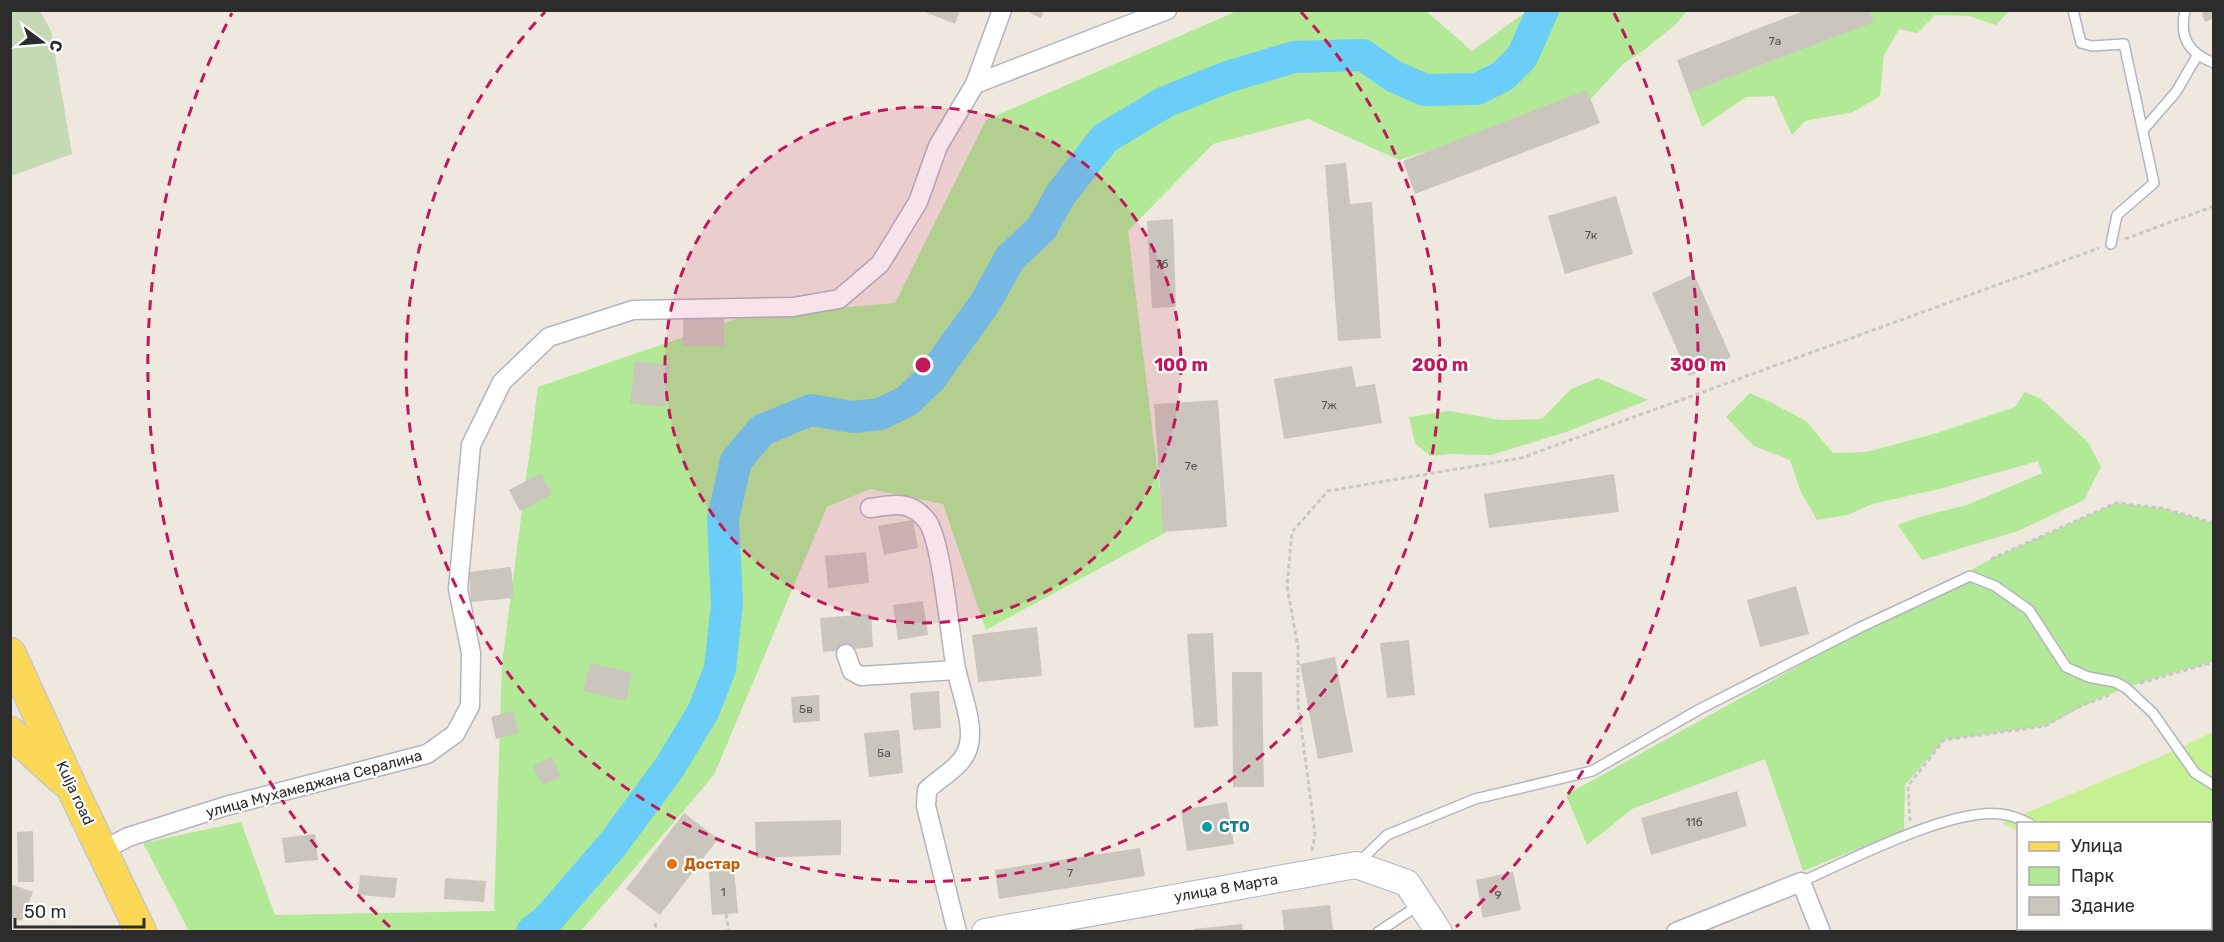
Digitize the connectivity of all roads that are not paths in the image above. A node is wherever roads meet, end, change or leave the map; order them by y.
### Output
1 (1002, 10) edge
2 (1167, 10) edge
3 (2073, 10) edge
4 (2185, 10) edge
5 (2196, 56) junction
6 (2214, 63) edge
7 (975, 84) junction
8 (2144, 129) junction
9 (2111, 244) road end
10 (870, 508) dead end
11 (846, 654) dead end
12 (14, 670) edge
13 (956, 670) junction
14 (10, 732) edge
15 (2214, 785) edge
16 (72, 788) junction
17 (2024, 822) edge
18 (102, 851) junction
19 (1356, 865) junction
20 (1801, 882) junction
21 (1421, 904) junction
22 (141, 932) edge
23 (957, 932) edge
24 (985, 932) edge
25 (1378, 932) edge
26 (1439, 932) edge
27 (1676, 932) edge
28 (1821, 932) edge

1 - 7 street, улица Мухамеджана Сералина
2 - 7 street
3 - 8 lane
4 - 5 lane
5 - 6 lane
5 - 8 lane
7 - 18 street, улица Мухамеджана Сералина
8 - 9 lane
10 - 13 street
11 - 13 street
12 - 16 main road, Kulja road
13 - 23 street
14 - 16 main road
15 - 19 lane
16 - 18 main road, Kulja road
17 - 20 lane
18 - 22 main road, Kulja road
19 - 21 street, улица 8 Марта
19 - 24 street, улица 8 Марта
20 - 27 street
20 - 28 street
21 - 25 lane
21 - 26 street, улица 8 Марта

